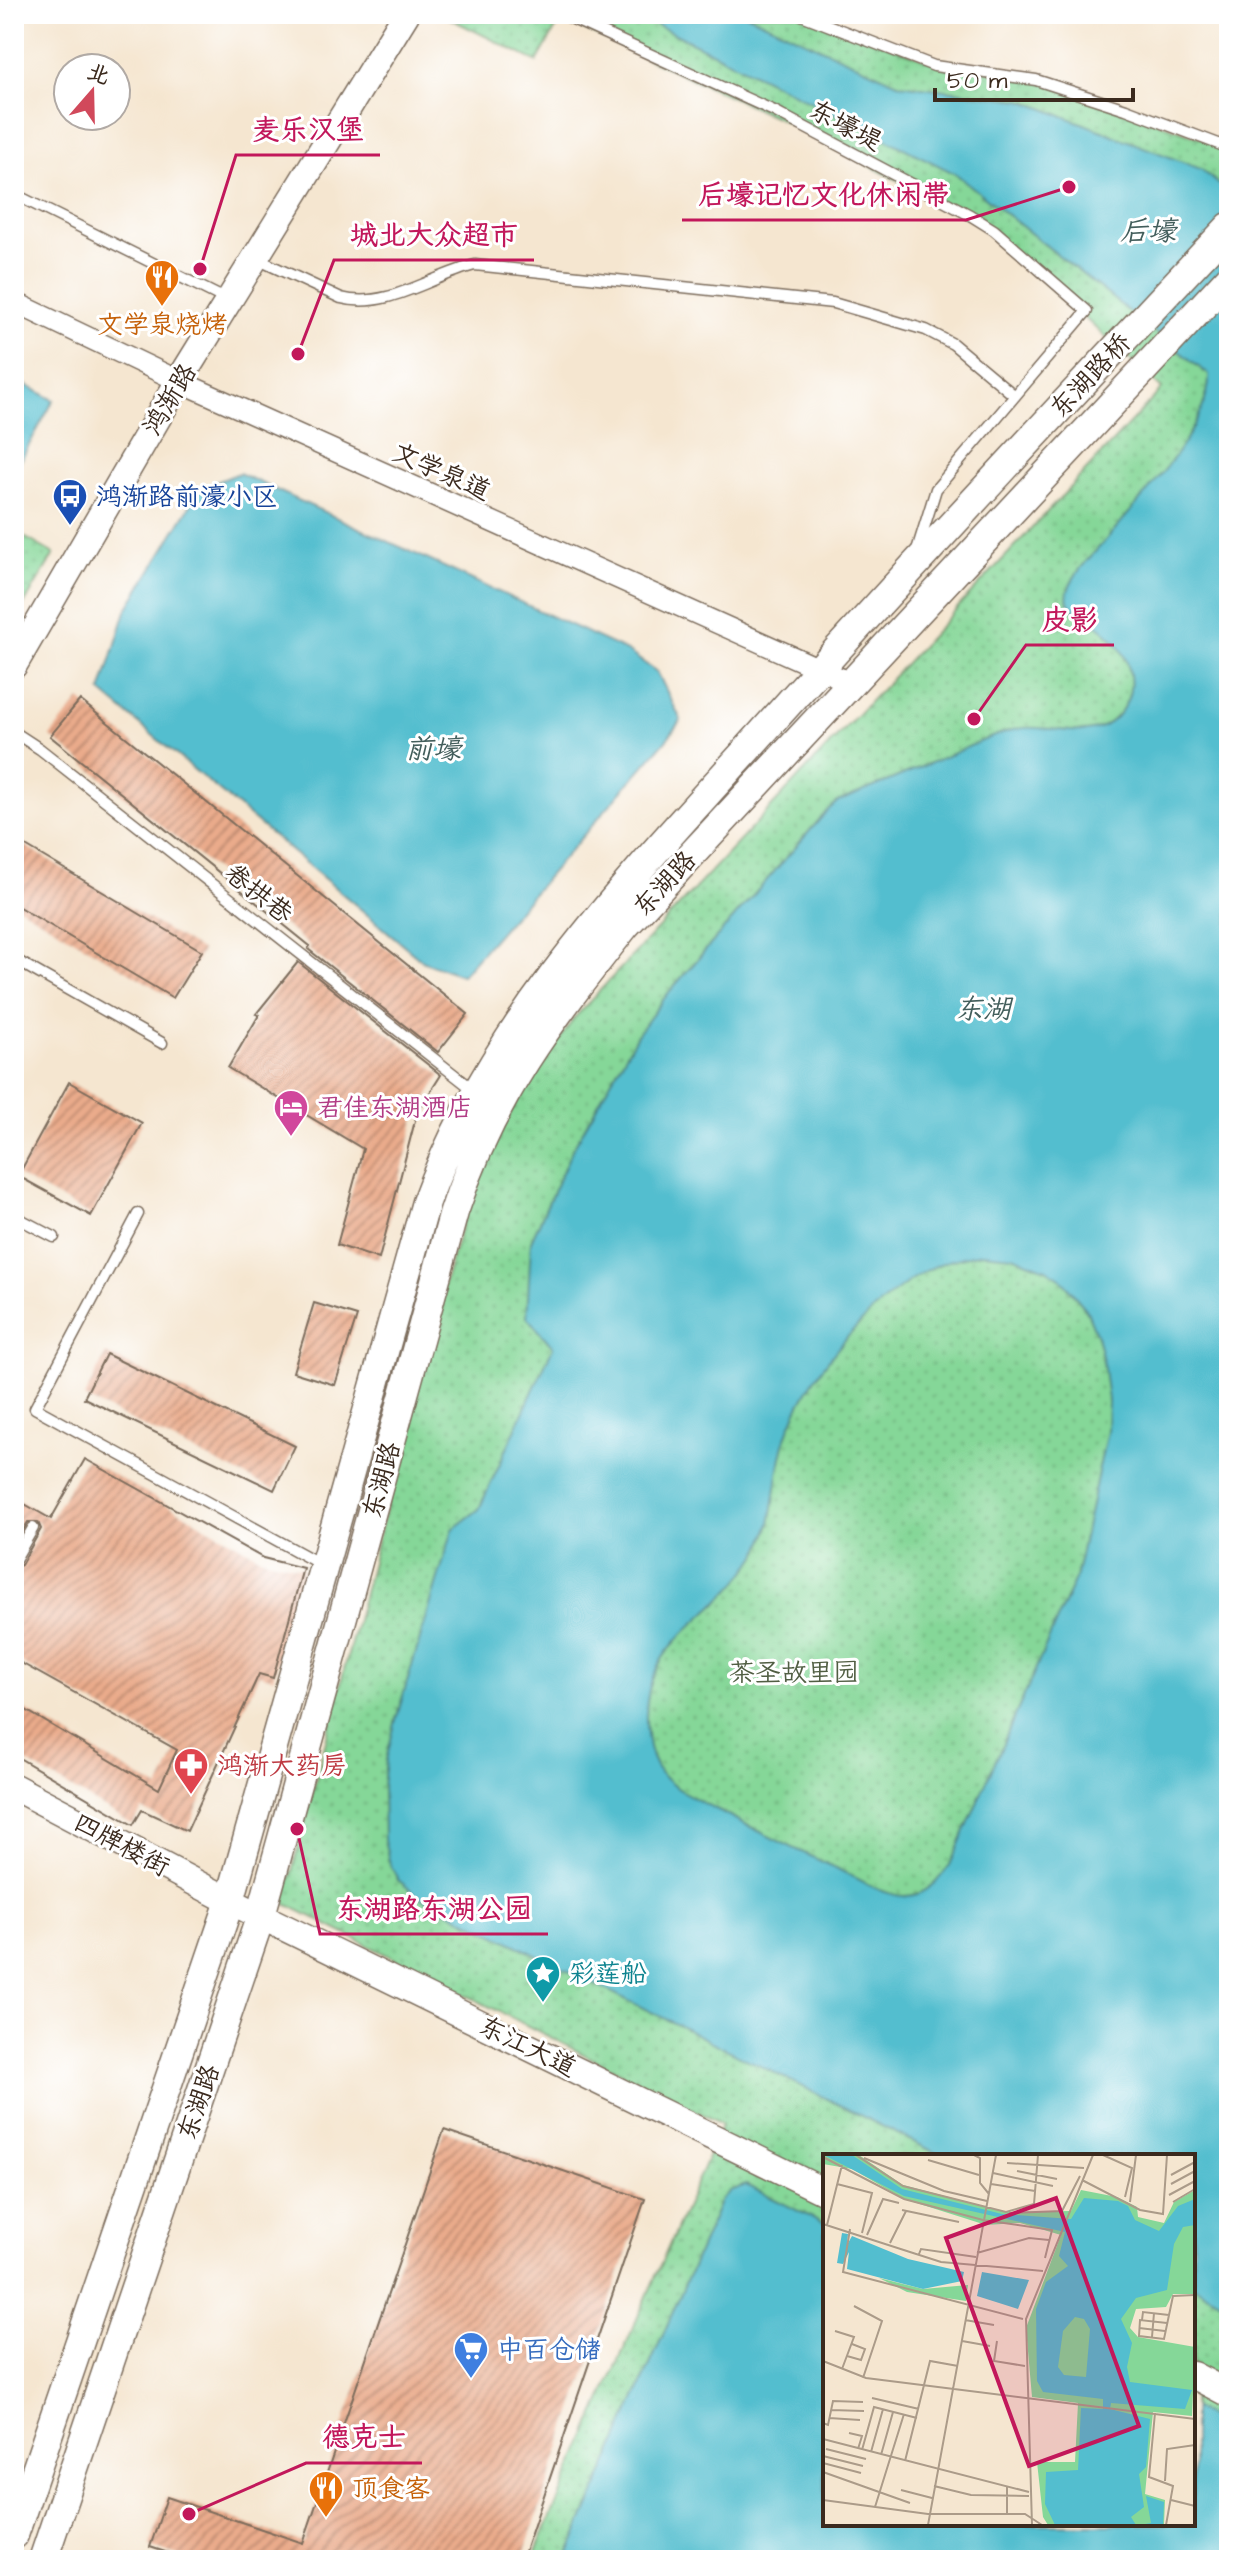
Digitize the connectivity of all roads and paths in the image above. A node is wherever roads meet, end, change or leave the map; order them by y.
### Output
1 (406, 14) edge
2 (562, 14) edge
3 (799, 14) edge
4 (1229, 148) edge
5 (14, 194) edge
6 (1229, 227) edge
7 (255, 258) junction
8 (1229, 278) edge
9 (228, 301) junction
10 (14, 302) edge
11 (179, 381) junction
12 (1015, 396) junction
13 (952, 522) joint
14 (977, 547) joint
15 (913, 564) junction
16 (14, 665) edge
17 (819, 669) junction
18 (851, 683) junction
19 (14, 732) edge
20 (14, 959) edge
21 (162, 1043) dead end
22 (475, 1091) junction
23 (138, 1214) dead end
24 (14, 1216) edge
25 (54, 1237) dead end
26 (33, 1528) dead end
27 (14, 1561) edge
28 (324, 1566) junction
29 (14, 1787) edge
30 (230, 1901) junction
31 (261, 1915) junction
32 (823, 2191) edge
33 (1195, 2376) edge
34 (1229, 2394) edge
35 (14, 2535) edge
36 (43, 2560) edge

1 - 7 street, 鸿渐路
2 - 12 lane, 东壕堤
3 - 4 lane
5 - 9 lane
6 - 13 main road, 东湖路桥
7 - 9 street, 鸿渐路
7 - 12 lane
8 - 14 main road, 东湖路桥
9 - 11 street, 鸿渐路
10 - 11 street, 文学泉道
11 - 16 street, 鸿渐路
11 - 17 street, 文学泉道
12 - 15 lane
13 - 15 main road, 东湖路
14 - 18 main road, 东湖路
15 - 17 main road, 东湖路
17 - 18 street, 文学泉道
17 - 22 main road, 东湖路
18 - 31 main road, 东湖路
19 - 22 lane, 卷拱巷
20 - 21 lane
22 - 28 main road, 东湖路
23 - 28 lane
24 - 25 lane
26 - 27 lane
28 - 30 main road, 东湖路
29 - 30 street, 四牌楼街
30 - 31 street, 东江大道
30 - 35 main road, 东湖路
31 - 32 street, 东江大道
31 - 36 main road, 东湖路
33 - 34 street

